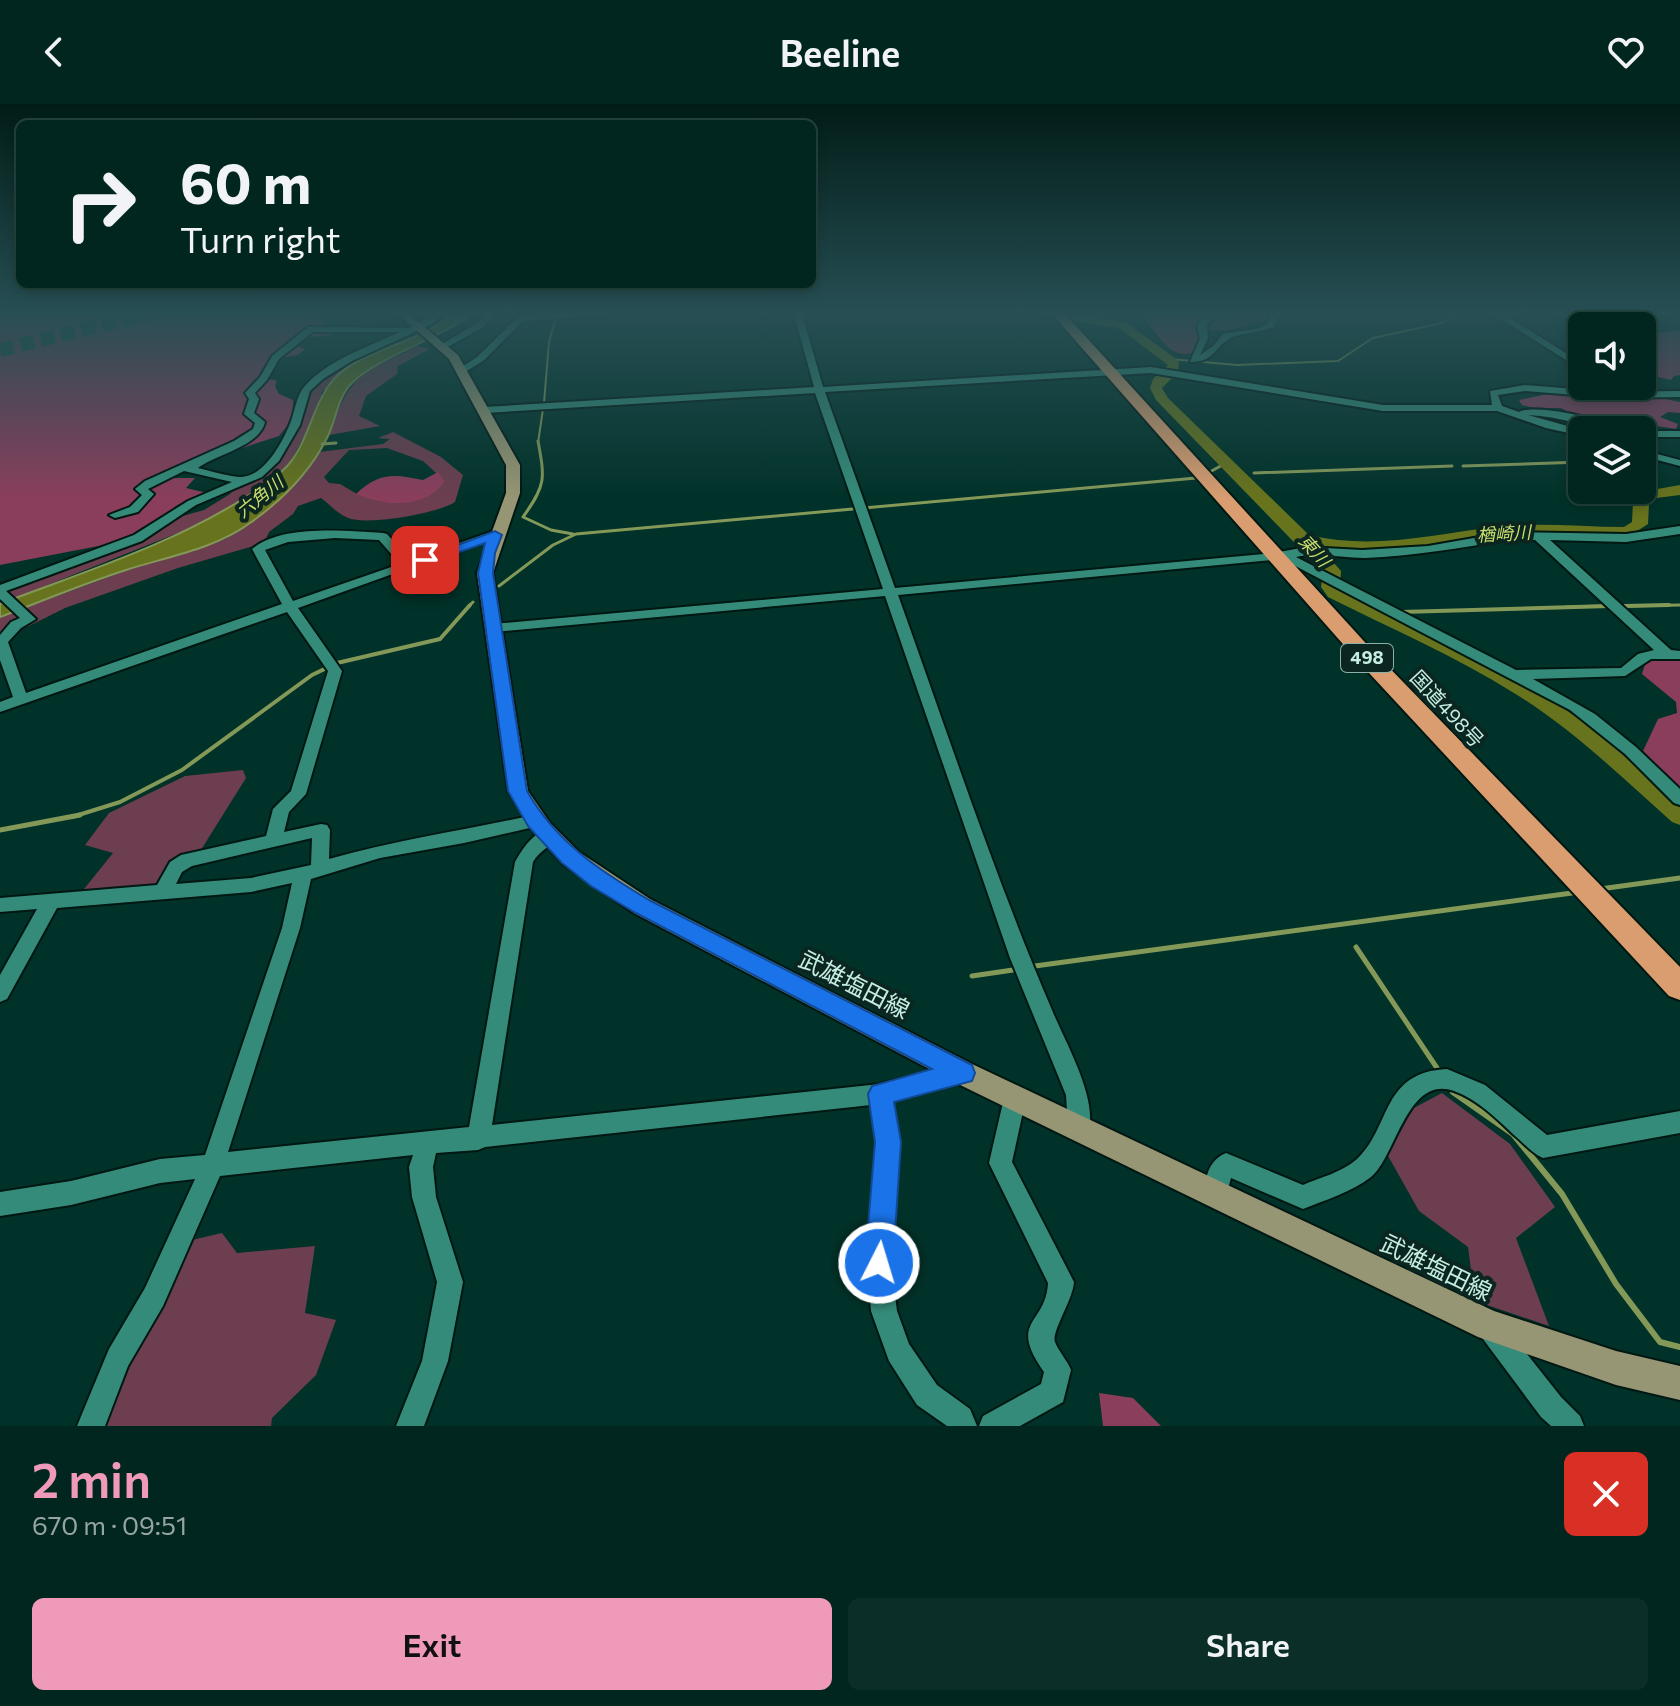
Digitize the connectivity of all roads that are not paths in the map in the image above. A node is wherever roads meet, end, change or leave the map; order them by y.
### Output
1 (265, 376) edge
2 (326, 376) edge
3 (465, 376) edge
4 (815, 376) edge
5 (1051, 376) edge
6 (1114, 376) edge
7 (1184, 376) edge
8 (819, 390) junction
9 (1568, 390) edge
10 (1656, 394) edge
11 (1680, 394) edge
12 (1498, 408) junction
13 (484, 410) junction
14 (1511, 412) junction
15 (1568, 418) edge
16 (1568, 430) edge
17 (1656, 434) edge
18 (1680, 434) edge
19 (1656, 457) edge
20 (200, 459) junction
21 (1680, 463) edge
22 (244, 482) junction
23 (115, 515) dead end
24 (1680, 530) edge
25 (495, 535) junction
26 (1538, 536) junction
27 (1278, 556) junction
28 (408, 565) junction
29 (0, 591) edge
30 (890, 592) junction
31 (290, 606) junction
32 (494, 628) junction
33 (1674, 654) edge
34 (1512, 675) junction
35 (21, 700) junction
36 (0, 707) edge
37 (1680, 799) edge
38 (541, 829) junction
39 (274, 839) junction
40 (312, 871) junction
41 (162, 893) junction
42 (51, 902) junction
43 (0, 905) edge
44 (1680, 987) edge
45 (0, 993) edge
46 (963, 1073) junction
47 (880, 1094) junction
48 (1015, 1098) junction
49 (1680, 1122) edge
50 (1079, 1128) junction
51 (478, 1139) junction
52 (427, 1144) junction
53 (212, 1167) junction
54 (1217, 1192) junction
55 (0, 1204) edge
56 (1489, 1326) junction
57 (1680, 1383) edge
58 (91, 1426) edge
59 (410, 1426) edge
60 (963, 1426) edge
61 (993, 1426) edge
62 (1570, 1426) edge

1 - 20 street
2 - 22 street
3 - 13 main road, 武雄塩田線
4 - 8 street
5 - 8 street
6 - 27 highway, 国道498号 / 498
7 - 12 street
8 - 13 street
8 - 30 street
9 - 12 street
10 - 11 street
12 - 14 street
13 - 25 main road, 武雄塩田線
14 - 15 street
14 - 16 street
17 - 18 street
19 - 21 street
20 - 22 street
20 - 23 street
22 - 29 street
24 - 26 street
25 - 28 street
25 - 32 main road, 武雄塩田線
26 - 27 street
26 - 33 street
27 - 30 street
27 - 34 street
27 - 44 highway, 国道498号 / 498
28 - 31 street
28 - 31 street
29 - 35 street
30 - 32 street
30 - 50 street
31 - 35 street
31 - 39 street
32 - 38 main road, 武雄塩田線
33 - 34 street
34 - 37 street
35 - 36 street
38 - 40 street
38 - 46 main road, 武雄塩田線
38 - 51 street
39 - 40 street
39 - 41 street
40 - 41 street
40 - 53 street
41 - 42 street
42 - 43 street
42 - 45 street
46 - 47 street
46 - 48 main road, 武雄塩田線
47 - 51 street
47 - 60 street
48 - 50 main road, 武雄塩田線
48 - 61 street
49 - 54 street
50 - 54 main road, 武雄塩田線
51 - 52 street
52 - 53 street
52 - 59 street
53 - 55 street
53 - 58 street
54 - 56 main road, 武雄塩田線
56 - 57 main road, 武雄塩田線
56 - 62 street

